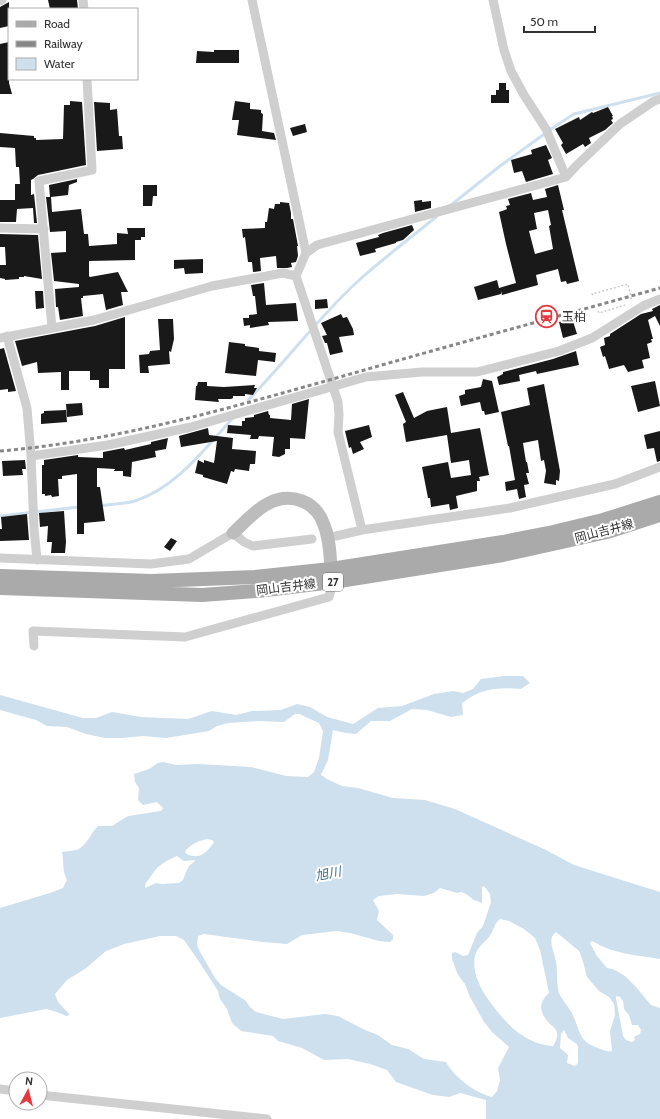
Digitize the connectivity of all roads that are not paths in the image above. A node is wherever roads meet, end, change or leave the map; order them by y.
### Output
1 (252, 0) edge
2 (493, 0) edge
3 (88, 80) edge
4 (660, 99) edge
5 (566, 178) junction
6 (0, 228) edge
7 (44, 229) junction
8 (306, 254) junction
9 (296, 276) junction
10 (660, 299) edge
11 (52, 328) junction
12 (3, 337) edge
13 (332, 387) junction
14 (31, 456) junction
15 (660, 467) edge
16 (660, 502) edge
17 (660, 515) edge
18 (362, 530) junction
19 (233, 533) junction
20 (336, 536) dead end
21 (312, 539) dead end
22 (0, 558) edge
23 (37, 560) junction
24 (332, 575) junction
25 (0, 576) edge
26 (0, 588) edge
27 (34, 646) dead end
28 (48, 1096) edge
29 (266, 1119) edge

1 - 8 street
2 - 5 street
3 - 7 street
4 - 5 street
5 - 8 street
6 - 7 street
7 - 11 street
8 - 9 street
9 - 11 street
9 - 13 street
10 - 13 street
11 - 12 street
12 - 14 street
13 - 14 street
13 - 18 street
14 - 23 street
15 - 18 street
16 - 24 main road, 岡山吉井線 / 27
17 - 24 main road, 岡山吉井線 / 27
18 - 20 street
19 - 21 street
19 - 23 street
19 - 24 street
22 - 23 street
24 - 25 main road, 岡山吉井線 / 27
24 - 26 main road, 岡山吉井線 / 27
24 - 27 street
28 - 29 street

